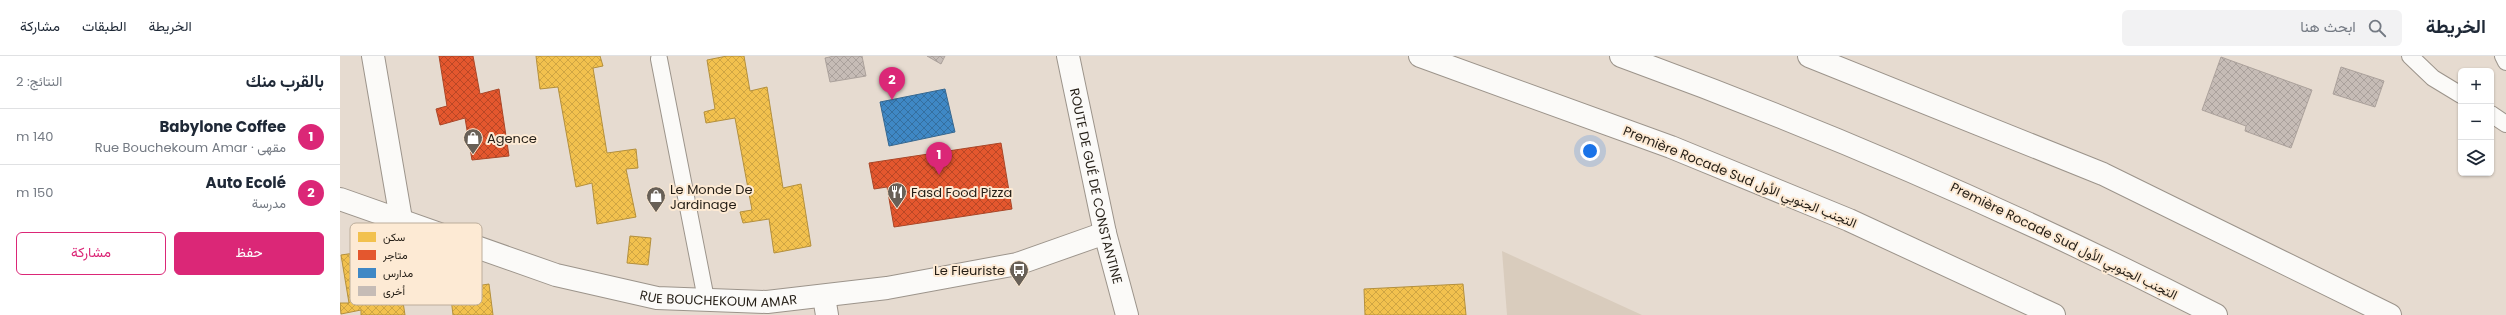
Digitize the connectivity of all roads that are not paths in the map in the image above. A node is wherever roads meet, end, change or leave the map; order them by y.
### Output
1 (373, 56) edge
2 (1068, 56) edge
3 (1420, 56) edge
4 (1621, 56) edge
5 (1809, 56) edge
6 (2410, 56) edge
7 (2503, 56) edge
8 (659, 59) dead end
9 (2506, 62) edge
10 (2458, 93) edge
11 (2494, 116) edge
12 (2506, 124) edge
13 (340, 200) edge
14 (401, 219) junction
15 (412, 223) edge
16 (1105, 233) junction
17 (482, 248) edge
18 (2346, 294) junction
19 (706, 299) junction
20 (826, 306) edge
21 (1127, 315) edge
22 (2054, 315) edge
23 (2216, 315) edge
24 (2384, 315) edge
25 (2390, 315) edge

1 - 14 main road
2 - 16 main road, ROUTE DE GUÉ DE CONSTANTINE
3 - 22 main road, Première Rocade Sud التجنب الجنوبي الأول
4 - 23 main road, Première Rocade Sud التجنب الجنوبي الأول
5 - 18 main road
6 - 10 lane
7 - 9 lane
8 - 19 lane
11 - 12 lane
13 - 14 main road, RUE BOUCHEKOUM AMAR
14 - 15 main road, RUE BOUCHEKOUM AMAR
16 - 20 main road, RUE BOUCHEKOUM AMAR
16 - 21 main road, ROUTE DE GUÉ DE CONSTANTINE
17 - 19 main road, RUE BOUCHEKOUM AMAR
18 - 24 main road
18 - 25 main road
19 - 20 main road, RUE BOUCHEKOUM AMAR

